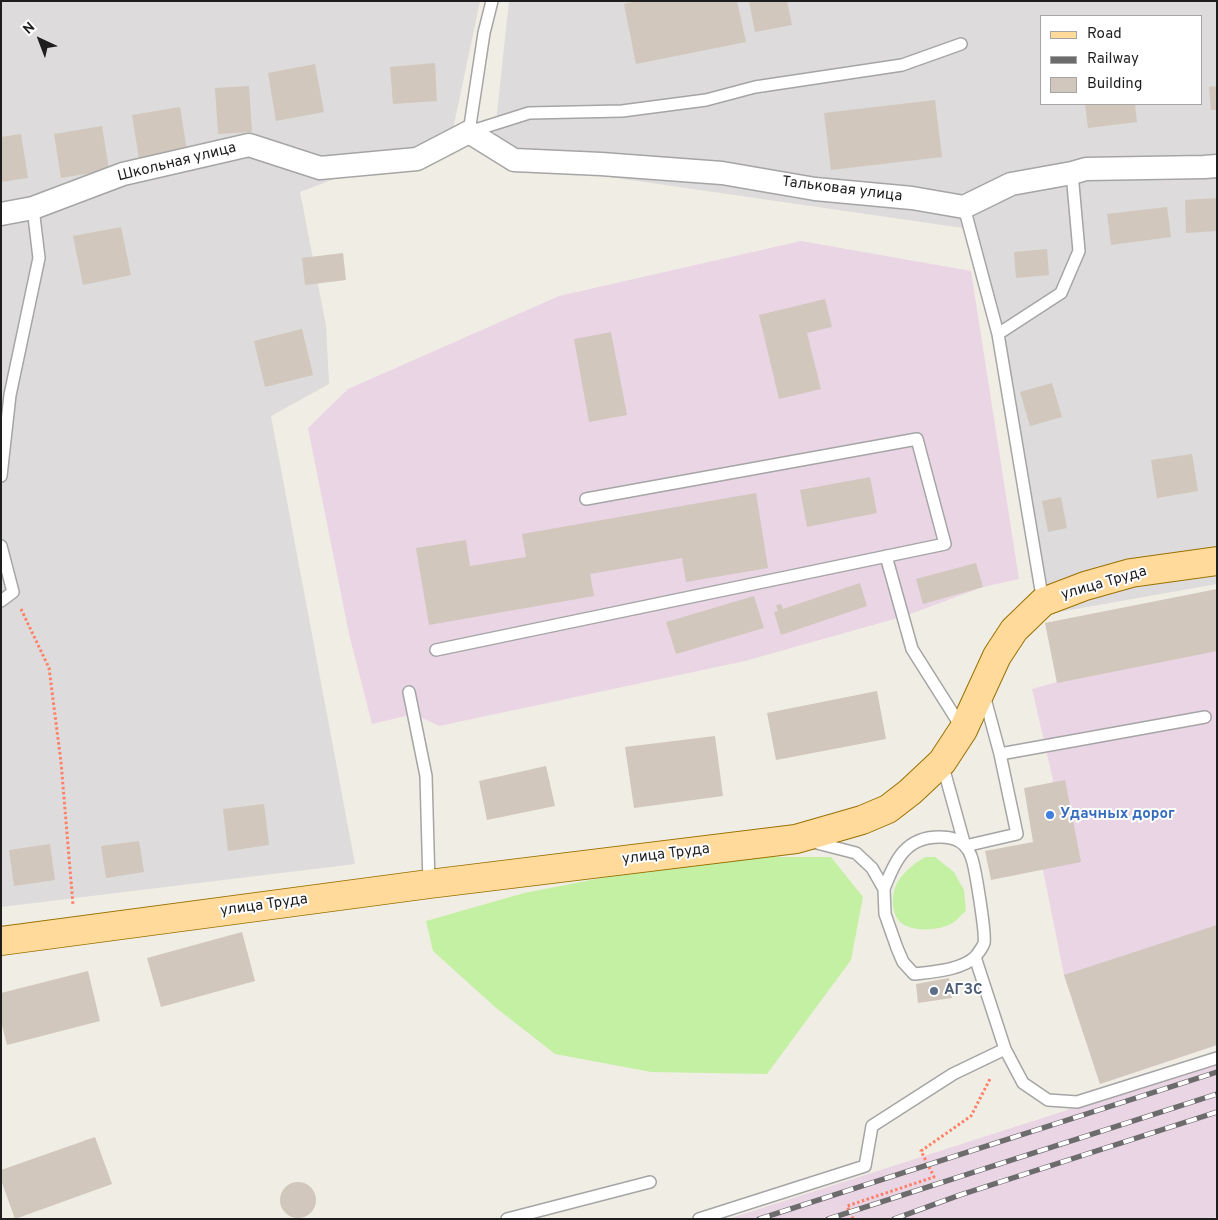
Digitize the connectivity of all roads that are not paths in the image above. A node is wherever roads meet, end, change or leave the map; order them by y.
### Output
1 (492, 1) edge
2 (961, 44) dead end
3 (469, 132) junction
4 (1217, 166) edge
5 (1072, 173) junction
6 (964, 207) junction
7 (33, 208) junction
8 (1, 214) edge
9 (998, 334) junction
10 (1, 476) edge
11 (586, 498) dead end
12 (1, 546) edge
13 (886, 556) junction
14 (1217, 560) edge
15 (1, 601) edge
16 (1043, 602) junction
17 (436, 650) dead end
18 (982, 688) junction
19 (409, 692) dead end
20 (1205, 717) dead end
21 (963, 730) junction
22 (1000, 754) junction
23 (942, 762) junction
24 (796, 840) junction
25 (965, 846) junction
26 (429, 884) junction
27 (884, 889) junction
28 (1, 942) edge
29 (976, 957) junction
30 (1005, 1049) junction
31 (1217, 1058) edge
32 (650, 1182) dead end
33 (507, 1219) edge
34 (699, 1219) edge

1 - 3 lane
2 - 3 lane
3 - 6 street, Тальковая улица
3 - 7 street, Школьная улица
4 - 5 street
5 - 6 street
5 - 9 lane
6 - 9 lane
7 - 8 street, Школьная улица
7 - 10 lane
9 - 16 lane
11 - 13 lane
12 - 15 lane
13 - 17 lane
13 - 21 lane
14 - 16 main road, улица Труда
16 - 18 main road, улица Труда
18 - 21 main road, улица Труда
18 - 22 lane
19 - 26 lane
20 - 22 lane
21 - 23 main road, улица Труда
22 - 25 lane
23 - 24 main road, улица Труда
23 - 25 lane
24 - 26 main road, улица Труда
24 - 27 lane
25 - 27 lane
25 - 29 lane
26 - 28 main road, улица Труда
27 - 29 lane
29 - 30 lane
30 - 31 lane
30 - 34 lane
32 - 33 lane

